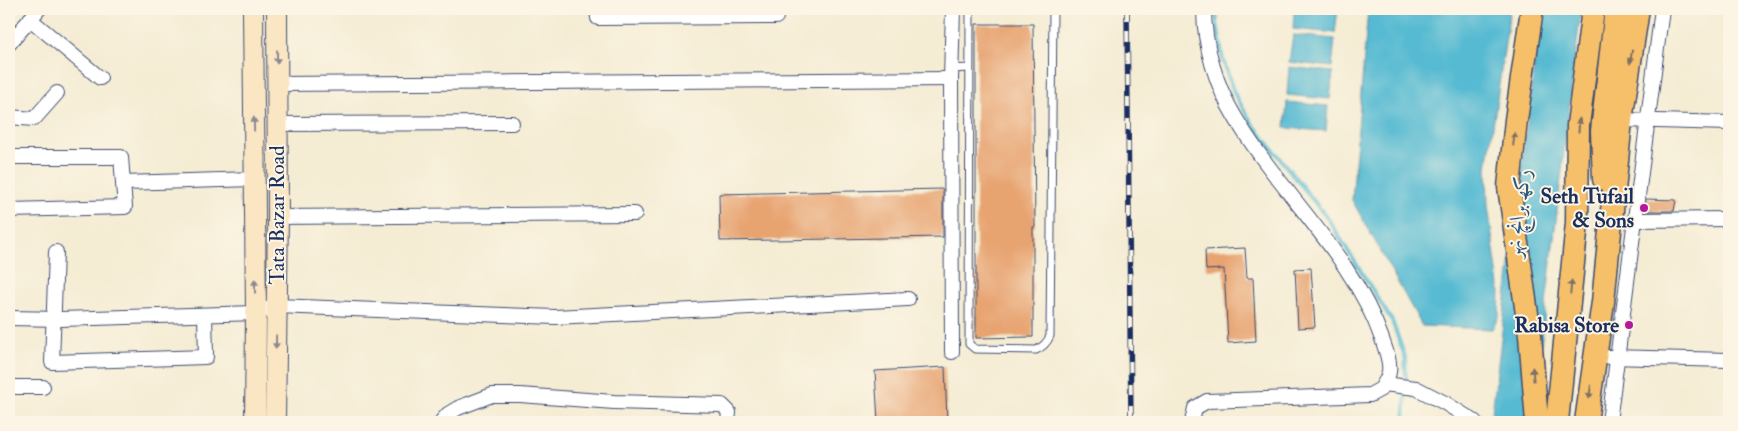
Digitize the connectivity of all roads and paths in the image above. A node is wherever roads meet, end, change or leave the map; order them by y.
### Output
1 (253, 9) edge
2 (277, 9) edge
3 (597, 9) edge
4 (953, 9) edge
5 (970, 9) edge
6 (1053, 9) edge
7 (1204, 9) edge
8 (1532, 9) edge
9 (1593, 9) edge
10 (1616, 9) edge
11 (1638, 9) edge
12 (1662, 9) edge
13 (34, 14) edge
14 (776, 18) dead end
15 (9, 44) edge
16 (969, 68) junction
17 (951, 74) junction
18 (100, 78) dead end
19 (276, 84) junction
20 (57, 93) dead end
21 (9, 117) edge
22 (1622, 120) junction
23 (1648, 121) junction
24 (512, 123) dead end
25 (1729, 123) edge
26 (277, 124) junction
27 (9, 157) edge
28 (254, 179) junction
29 (123, 183) junction
30 (9, 210) edge
31 (635, 214) dead end
32 (278, 217) junction
33 (1729, 219) edge
34 (1635, 220) junction
35 (56, 252) dead end
36 (1607, 254) junction
37 (908, 299) dead end
38 (1614, 303) junction
39 (276, 306) junction
40 (256, 313) junction
41 (205, 314) junction
42 (9, 318) edge
43 (53, 319) junction
44 (952, 352) dead end
45 (1596, 356) junction
46 (1618, 357) junction
47 (1729, 360) edge
48 (1389, 385) junction
49 (9, 387) edge
50 (43, 387) dead end
51 (255, 422) edge
52 (275, 422) edge
53 (441, 422) edge
54 (728, 422) edge
55 (1192, 422) edge
56 (1475, 422) edge
57 (1537, 422) edge
58 (1557, 422) edge
59 (1586, 422) edge
60 (1609, 422) edge

28 -> 1 street, Tata Bazar Road
2 -> 19 street, Tata Bazar Road
3 - 14 street
4 - 17 street
5 - 16 lane
6 - 16 lane
7 - 48 street
57 -> 8 main road
58 -> 9 main road
10 - 36 main road
11 -> 22 main road
12 - 23 street
13 - 15 street
13 - 18 street
16 - 17 lane
17 - 19 street
17 - 44 street
19 - 26 street, Tata Bazar Road
20 - 21 street
22 - 23 street
22 - 36 main road
23 - 25 street
23 - 34 street
24 - 26 street
26 - 32 street, Tata Bazar Road
27 - 29 street
28 - 29 street
40 -> 28 street, Tata Bazar Road
29 - 30 street
31 - 32 street
32 - 39 street, Tata Bazar Road
33 - 34 street
34 - 38 street
35 - 43 street
36 - 38 main road
37 - 39 street
38 - 45 main road
38 - 46 street
39 - 40 street
39 -> 52 street, Tata Bazar Road
40 - 41 street
40 - 51 street, Tata Bazar Road
41 - 43 street
41 - 43 street
42 - 43 street
45 - 46 street
45 -> 59 main road
46 - 47 street
46 - 60 street
48 - 55 street
48 - 56 street
49 - 50 street
53 - 54 street

